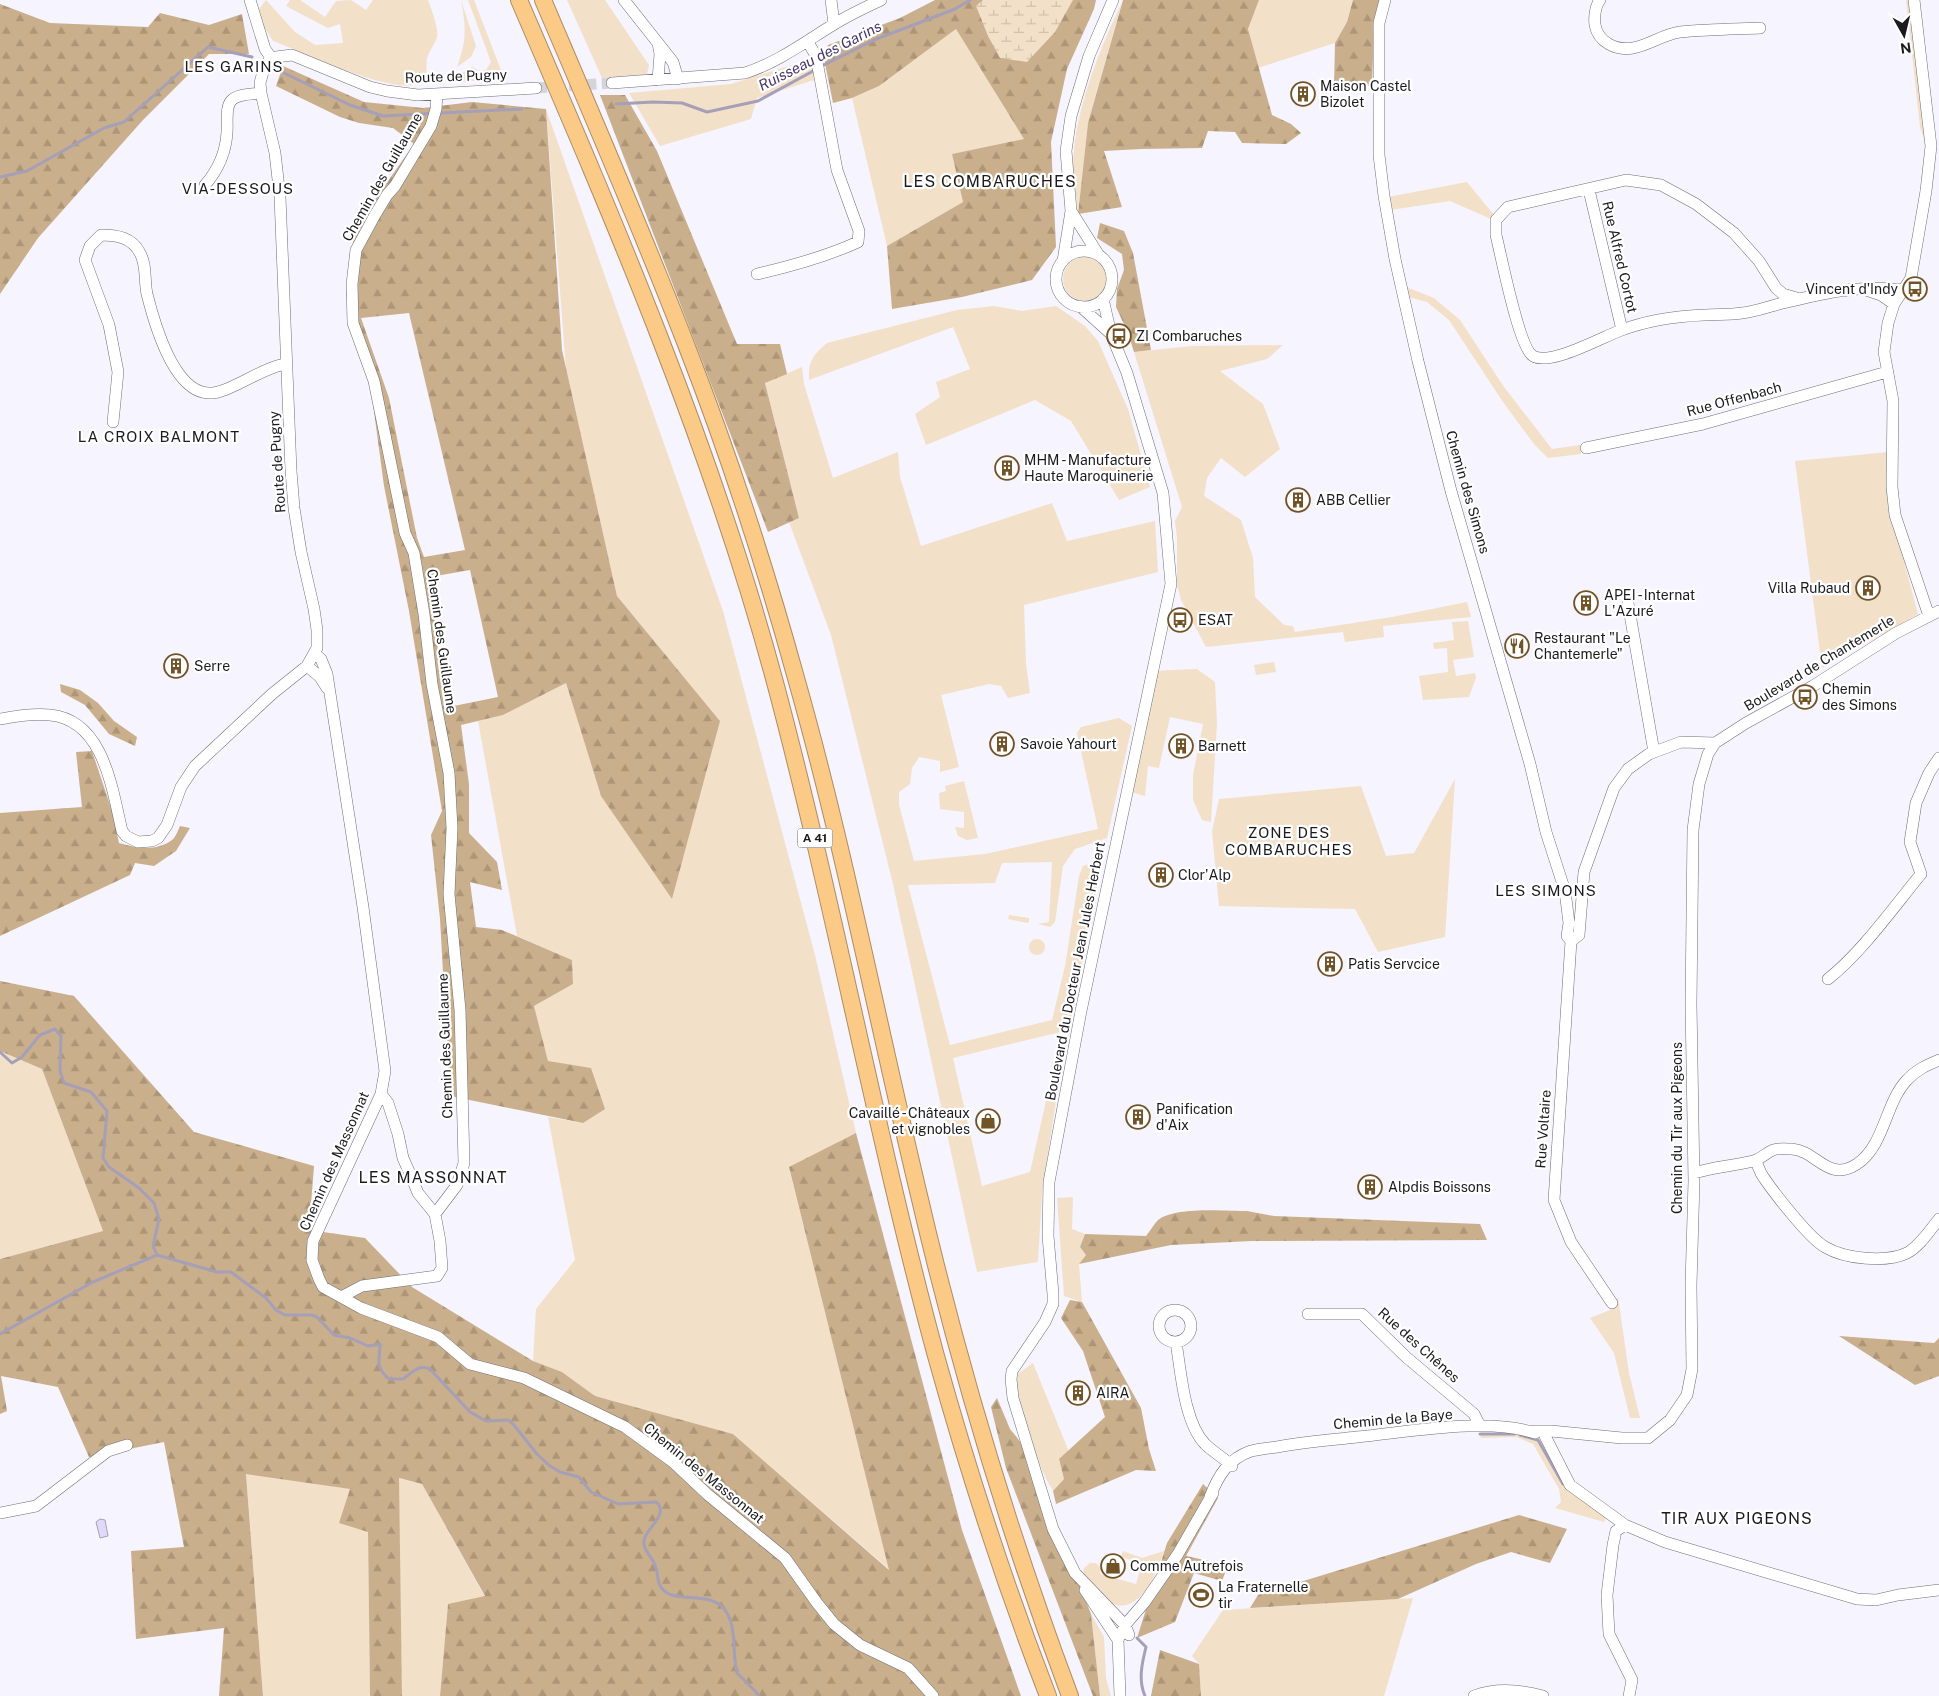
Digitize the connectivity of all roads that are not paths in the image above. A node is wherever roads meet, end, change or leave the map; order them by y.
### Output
1 (250, 0) edge
2 (519, 0) edge
3 (543, 0) edge
4 (624, 0) edge
5 (831, 0) edge
6 (881, 0) edge
7 (1113, 0) edge
8 (1385, 0) edge
9 (1600, 0) edge
10 (1914, 0) edge
11 (834, 24) junction
12 (1760, 28) dead end
13 (808, 42) junction
14 (658, 43) junction
15 (272, 59) junction
16 (678, 79) junction
17 (658, 80) junction
18 (612, 83) tunnel mouth
19 (536, 88) tunnel mouth
20 (260, 93) junction
21 (437, 94) junction
22 (205, 185) dead end
23 (1589, 190) junction
24 (1071, 211) junction
25 (1098, 254) junction
26 (1062, 261) junction
27 (757, 274) dead end
28 (1776, 288) junction
29 (1859, 288) junction
30 (1902, 290) junction
31 (1104, 299) junction
32 (1800, 299) junction
33 (1894, 304) junction
34 (1080, 306) junction
35 (1766, 308) junction
36 (1622, 330) junction
37 (1111, 334) junction
38 (286, 364) junction
39 (1888, 372) junction
40 (113, 422) dead end
41 (1586, 448) dead end
42 (1628, 603) dead end
43 (1934, 613) edge
44 (314, 654) junction
45 (307, 666) junction
46 (329, 691) junction
47 (0, 719) edge
48 (1687, 742) junction
49 (1715, 743) junction
50 (1654, 752) junction
51 (1708, 754) junction
52 (1939, 758) edge
53 (1571, 941) junction
54 (1828, 980) dead end
55 (1939, 1060) edge
56 (381, 1094) junction
57 (1756, 1161) junction
58 (1694, 1169) junction
59 (435, 1214) junction
60 (1939, 1219) edge
61 (343, 1296) junction
62 (1612, 1303) dead end
63 (1308, 1314) dead end
64 (1176, 1342) dead end
65 (1477, 1426) junction
66 (1551, 1435) junction
67 (127, 1445) dead end
68 (1229, 1467) junction
69 (0, 1512) edge
70 (1625, 1525) junction
71 (1075, 1573) junction
72 (1939, 1590) edge
73 (1127, 1630) junction
74 (1118, 1640) junction
75 (1119, 1675) junction
76 (933, 1696) edge
77 (1048, 1696) edge
78 (1070, 1696) edge
79 (1120, 1696) edge
80 (1474, 1696) edge
81 (1543, 1696) edge
82 (1629, 1696) edge

1 - 15 street
2 - 77 highway, A 41
3 - 78 highway, A 41
4 - 14 street
5 - 11 street
6 - 11 street
7 - 24 street
8 - 53 street, Chemin des Simons
9 - 12 street
10 - 30 street
11 - 13 street
13 - 16 street
13 - 27 street
14 - 16 street
14 - 17 street
15 - 20 street, Route de Pugny
15 - 21 street, Route de Pugny
16 - 17 street
17 - 18 street
19 - 21 street, Route de Pugny
20 - 22 street
20 - 38 street, Route de Pugny
21 - 59 street, Chemin des Guillaume
23 - 28 street
23 - 36 street, Rue Alfred Cortot
23 - 36 street
24 - 25 street
24 - 26 street
25 - 26 street
25 - 31 street
26 - 34 street
28 - 32 street
28 - 35 street
29 - 30 street
29 - 32 street
29 - 33 street
30 - 33 street
31 - 34 street
31 - 37 street
32 - 35 street
33 - 39 street
34 - 37 street, Boulevard du Docteur Jean Jules Herbert
35 - 36 street
37 - 71 street, Boulevard du Docteur Jean Jules Herbert
38 - 40 street
38 - 44 street, Route de Pugny
39 - 41 street, Rue Offenbach
39 - 43 street
42 - 50 street
43 - 49 street, Boulevard de Chantemerle
44 - 45 street, Route de Pugny
44 - 46 street, Chemin des Massonnat
45 - 46 street, Chemin des Massonnat
45 - 47 street, Route de Pugny
46 - 56 street, Chemin des Massonnat
48 - 49 street
48 - 50 street
48 - 51 street
49 - 51 street, Chemin du Tir aux Pigeons
50 - 53 street
51 - 58 street, Chemin du Tir aux Pigeons
52 - 54 street
53 - 62 street, Rue Voltaire
55 - 57 street
56 - 59 street
56 - 61 street, Chemin des Massonnat
57 - 58 street
57 - 60 street
58 - 66 street, Chemin du Tir aux Pigeons
59 - 61 street
61 - 76 street, Chemin des Massonnat
63 - 65 street, Rue des Chênes
64 - 68 street
65 - 66 street, Chemin de la Baye
65 - 68 street, Chemin de la Baye
66 - 70 street
67 - 69 street
68 - 73 street
70 - 72 street
70 - 82 street
71 - 73 street, Boulevard du Docteur Jean Jules Herbert
71 - 74 street
73 - 74 street
73 - 75 street
74 - 75 street
75 - 79 street
80 - 81 street

